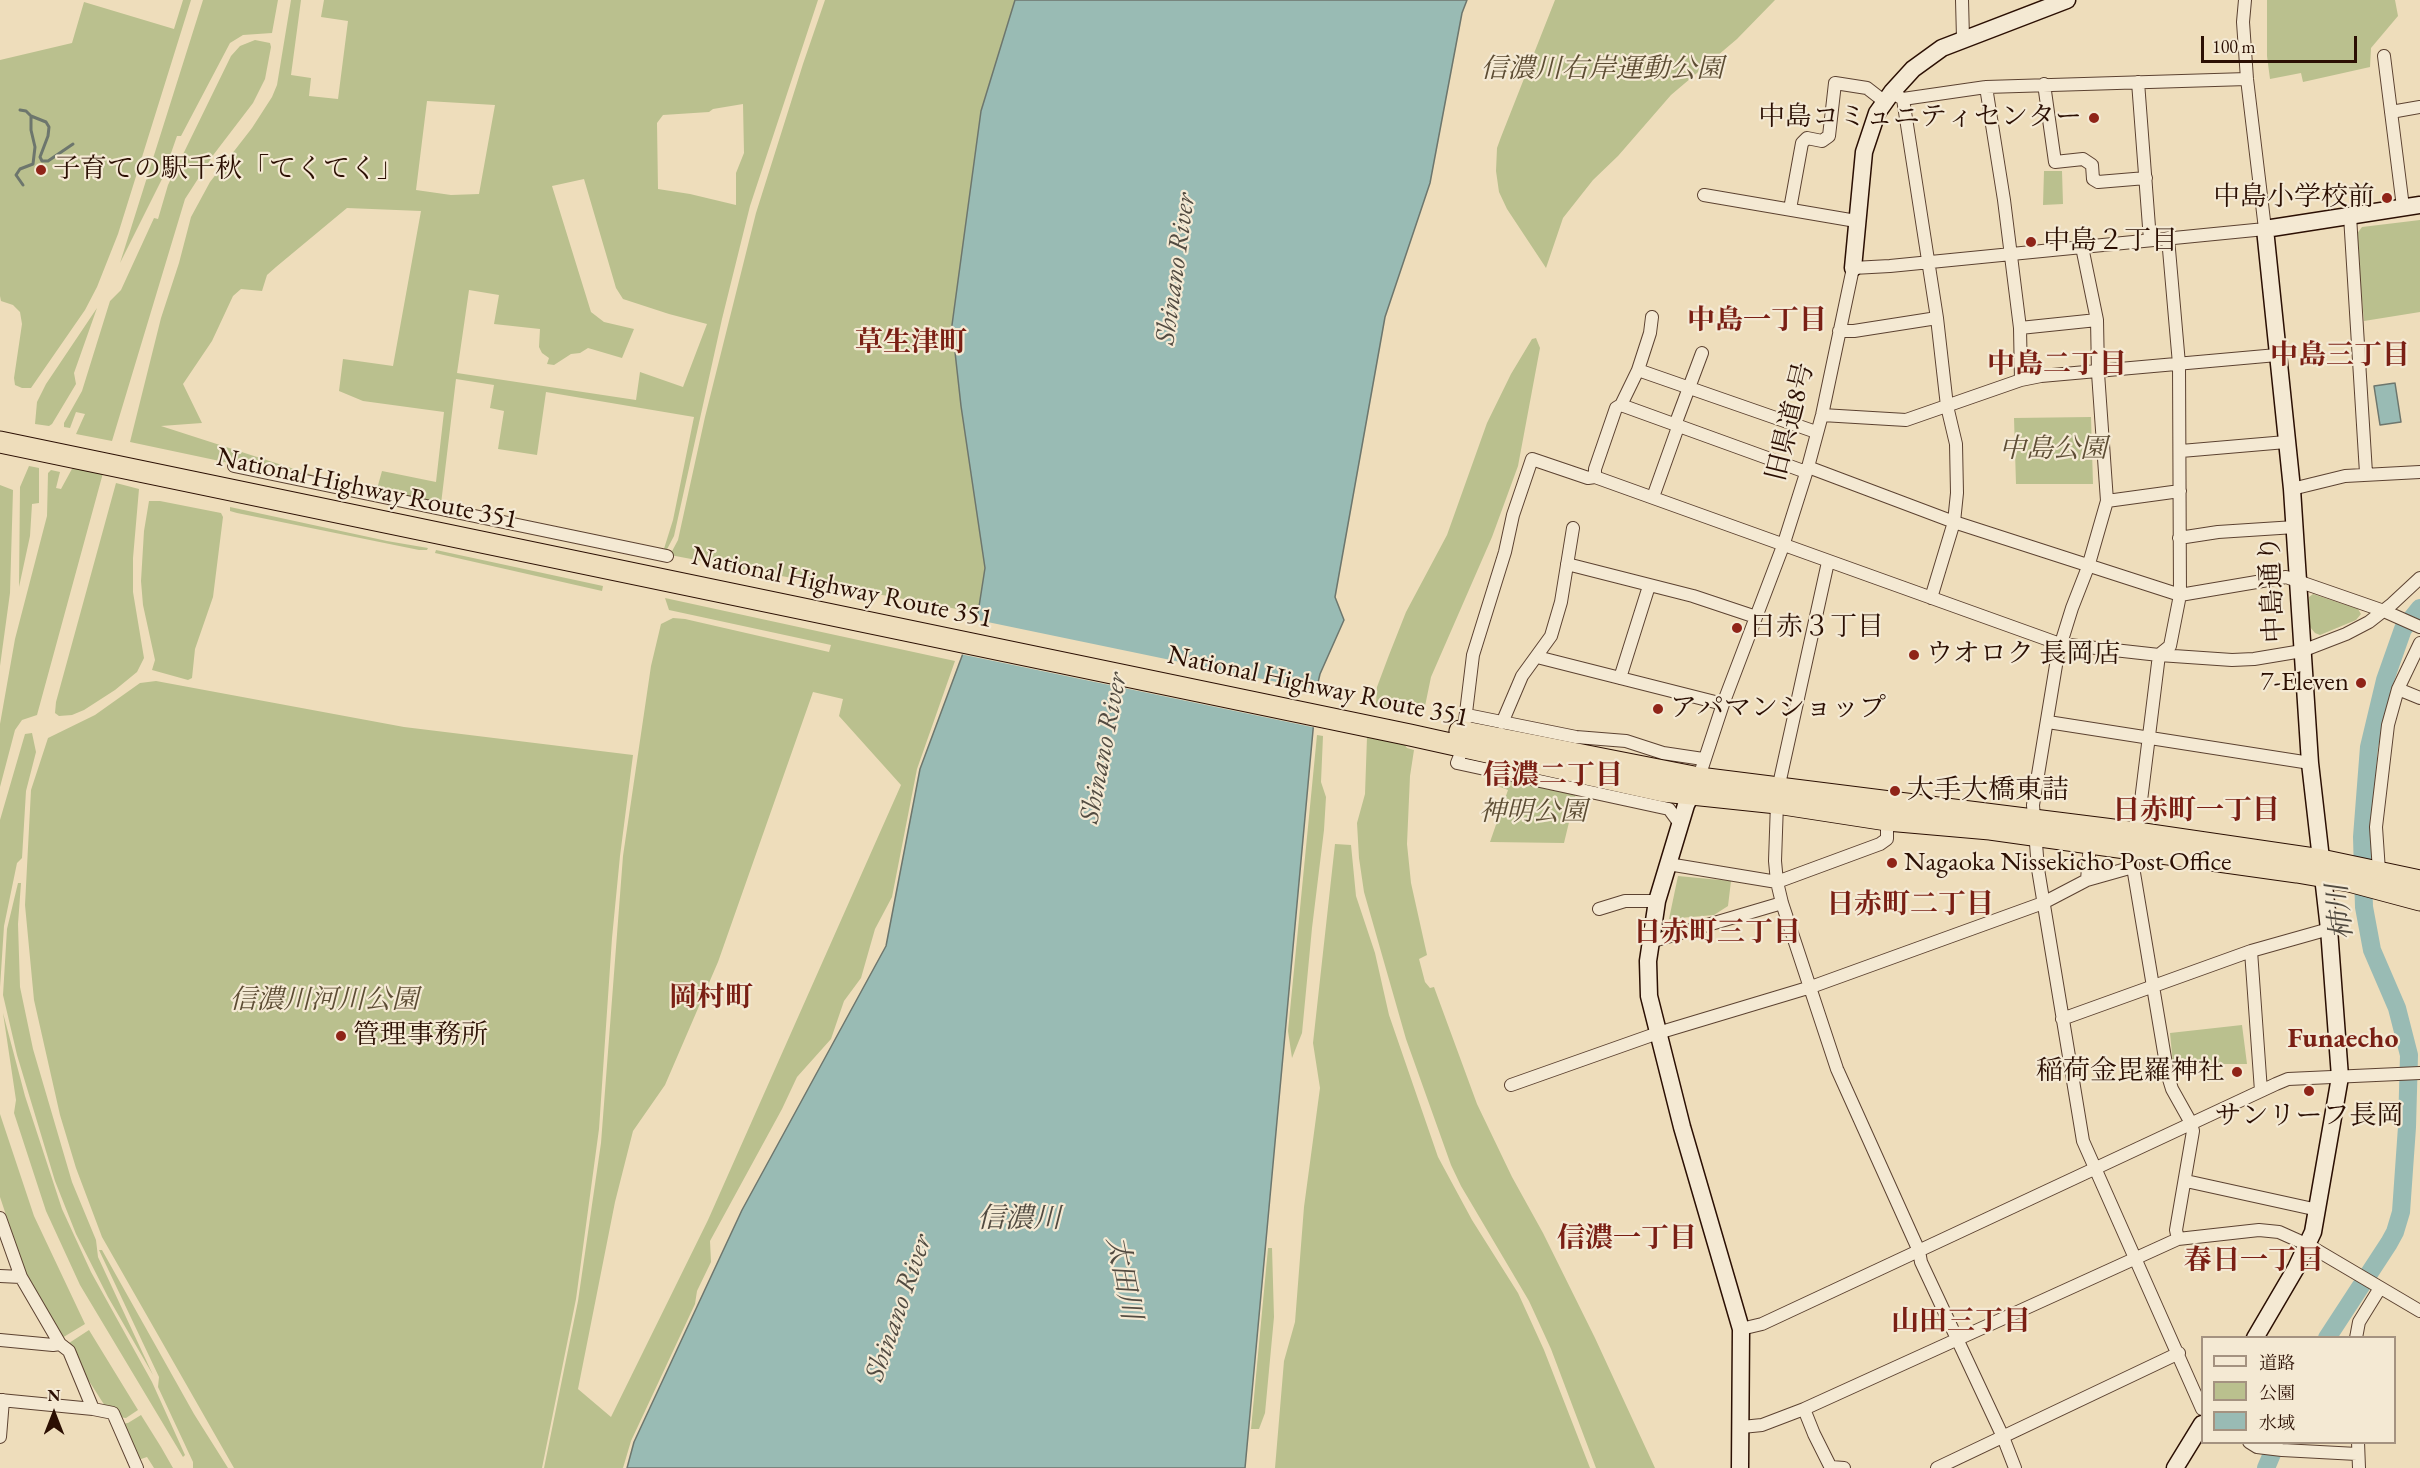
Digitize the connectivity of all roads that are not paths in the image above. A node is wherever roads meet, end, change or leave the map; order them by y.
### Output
1 (1962, 0) edge
2 (2067, 0) edge
3 (2245, 0) edge
4 (1963, 38) junction
5 (2384, 56) dead end
6 (2247, 79) junction
7 (2138, 82) junction
8 (2044, 84) junction
9 (1986, 87) junction
10 (1893, 98) junction
11 (2420, 107) edge
12 (2391, 112) junction
13 (2146, 178) junction
14 (1704, 195) dead end
15 (2412, 206) edge
16 (1790, 209) junction
17 (2350, 216) junction
18 (1856, 221) junction
19 (2265, 229) junction
20 (2168, 238) junction
21 (2150, 240) junction
22 (2082, 247) junction
23 (2010, 254) junction
24 (1928, 262) junction
25 (1852, 268) junction
26 (1652, 317) dead end
27 (1937, 318) junction
28 (2097, 320) junction
29 (2020, 328) junction
30 (1839, 331) junction
31 (1702, 353) dead end
32 (2277, 355) junction
33 (2179, 364) junction
34 (1638, 370) junction
35 (2098, 373) junction
36 (2021, 380) junction
37 (1688, 388) junction
38 (1621, 405) junction
39 (1947, 406) junction
40 (1822, 415) junction
41 (1677, 426) junction
42 (0, 428) edge
43 (1816, 432) junction
44 (0, 442) edge
45 (2286, 442) junction
46 (68, 449) junction
47 (2181, 451) junction
48 (234, 466) dead end
49 (1807, 470) junction
50 (2420, 472) edge
51 (2366, 473) junction
52 (1595, 477) junction
53 (2292, 489) junction
54 (2180, 491) junction
55 (1653, 497) junction
56 (2107, 501) junction
57 (1954, 522) junction
58 (2295, 527) junction
59 (1574, 528) dead end
60 (2179, 538) junction
61 (1783, 546) junction
62 (667, 556) dead end
63 (1828, 562) junction
64 (1567, 564) junction
65 (2088, 567) junction
66 (2420, 578) edge
67 (2298, 580) junction
68 (1649, 586) junction
69 (2180, 595) junction
70 (1931, 598) junction
71 (2384, 611) junction
72 (1756, 617) junction
73 (2420, 627) edge
74 (2420, 643) edge
75 (2060, 644) junction
76 (2302, 651) junction
77 (2159, 655) junction
78 (1536, 657) junction
79 (1620, 678) junction
80 (2398, 689) junction
81 (2420, 698) edge
82 (1723, 704) junction
83 (2048, 722) junction
84 (1502, 723) junction
85 (2150, 736) junction
86 (1459, 758) dead end
87 (2310, 763) junction
88 (1698, 777) junction
89 (1778, 796) junction
90 (1887, 820) junction
91 (1680, 824) junction
92 (2034, 828) junction
93 (2090, 843) junction
94 (2135, 850) junction
95 (1668, 864) junction
96 (2321, 868) junction
97 (2376, 876) junction
98 (2087, 880) junction
99 (2420, 881) edge
100 (1777, 882) junction
101 (2420, 900) edge
102 (1657, 901) junction
103 (1782, 903) junction
104 (2043, 903) junction
105 (1599, 909) dead end
106 (2329, 929) junction
107 (1650, 942) junction
108 (2251, 951) junction
109 (1811, 987) junction
110 (2153, 987) junction
111 (2062, 1019) junction
112 (1658, 1033) junction
113 (2420, 1073) edge
114 (2340, 1077) junction
115 (1511, 1085) dead end
116 (2261, 1091) junction
117 (2191, 1123) junction
118 (2096, 1168) junction
119 (2186, 1181) junction
120 (2318, 1210) junction
121 (0, 1218) edge
122 (2178, 1239) junction
123 (2308, 1245) junction
124 (1919, 1251) junction
125 (2136, 1257) junction
126 (0, 1276) edge
127 (21, 1277) junction
128 (2379, 1287) junction
129 (2420, 1311) edge
130 (1741, 1329) junction
131 (2256, 1336) edge
132 (2356, 1336) edge
133 (0, 1340) edge
134 (1957, 1340) junction
135 (60, 1344) junction
136 (2179, 1353) junction
137 (2, 1400) edge
138 (2201, 1407) edge
139 (93, 1409) junction
140 (1804, 1409) junction
141 (2201, 1426) edge
142 (1742, 1427) junction
143 (0, 1437) edge
144 (2003, 1437) junction
145 (2253, 1444) edge
146 (2357, 1448) edge
147 (137, 1468) edge
148 (1740, 1468) edge
149 (1831, 1468) edge
150 (1844, 1468) edge
151 (1937, 1468) edge
152 (2015, 1468) edge
153 (2175, 1468) edge
154 (2359, 1468) edge

1 - 4 street
2 - 4 street, 旧県道8号
3 - 6 street
4 - 10 street, 旧県道8号
5 - 12 street
6 - 7 street
6 - 19 street
7 - 8 street
7 - 13 street
8 - 9 street
8 - 13 street
9 - 10 street
9 - 23 street
10 - 16 street
10 - 18 street, 旧県道8号
10 - 24 street
11 - 12 street
12 - 15 street
13 - 21 street
14 - 16 street
15 - 17 street
16 - 18 street
17 - 19 street
17 - 51 street
18 - 25 street, 旧県道8号
19 - 20 street
19 - 32 street, 中島通り
20 - 21 street
20 - 33 street
21 - 22 street
22 - 23 street
22 - 28 street
23 - 24 street
23 - 29 street
24 - 25 street
24 - 27 street
25 - 30 street, 旧県道8号
26 - 34 street
27 - 30 street
27 - 39 street
28 - 29 street
28 - 35 street
29 - 36 street
30 - 40 street, 旧県道8号
31 - 37 street
32 - 33 street
32 - 45 street, 中島通り
33 - 35 street
33 - 47 street
34 - 37 street
34 - 38 street
35 - 36 street
35 - 56 street
36 - 39 street
37 - 41 street
37 - 43 street
38 - 41 street
38 - 52 street
39 - 40 street
39 - 57 street
40 - 43 street, 旧県道8号
41 - 49 street
41 - 55 street
42 - 46 highway, National Highway Route 351
43 - 49 street, 旧県道8号
44 - 46 highway, National Highway Route 351
45 - 47 street
45 - 53 street, 中島通り
46 - 88 highway, National Highway Route 351
47 - 54 street
48 - 62 street
49 - 57 street
49 - 61 street, 旧県道8号
50 - 51 street
51 - 53 street
52 - 55 street
52 - 84 street
53 - 58 street, 中島通り
54 - 56 street
54 - 60 street
55 - 61 street
56 - 65 street
57 - 65 street
57 - 70 street
58 - 60 street
58 - 67 street, 中島通り
59 - 64 street
60 - 69 street
61 - 63 street
61 - 72 street, 旧県道8号
63 - 70 street
63 - 89 street
64 - 68 street
64 - 78 street
65 - 69 street
65 - 75 street
66 - 71 street
67 - 69 street
67 - 71 street
67 - 76 street, 中島通り
68 - 72 street
68 - 79 street
69 - 77 street
70 - 75 street
71 - 73 street
71 - 76 street
72 - 82 street, 旧県道8号
74 - 80 street
75 - 77 street
75 - 83 street
76 - 77 street
76 - 87 street, 中島通り
77 - 85 street
78 - 79 street
78 - 84 street
79 - 82 street
80 - 81 street
80 - 97 street
82 - 88 street, 旧県道8号
83 - 85 street
83 - 92 street
84 - 88 street
85 - 87 street
85 - 94 street
86 - 91 street
87 - 96 street, 中島通り
88 - 89 highway, National Highway Route 351
88 - 91 street
89 - 90 highway, National Highway Route 351
89 - 92 highway, National Highway Route 351
89 - 100 street
90 - 92 highway, National Highway Route 351
90 - 100 street
91 - 95 street
92 - 93 highway, National Highway Route 351
92 - 94 highway, National Highway Route 351
92 - 104 street
93 - 94 highway, National Highway Route 351
93 - 98 street
94 - 96 highway, National Highway Route 351
94 - 98 street
94 - 110 street
95 - 100 street
95 - 102 street
96 - 97 highway, National Highway Route 351
96 - 106 street, 中島通り
97 - 99 highway, National Highway Route 351
97 - 101 highway, National Highway Route 351
98 - 104 street
100 - 103 street
102 - 105 street
102 - 107 street
103 - 107 street
103 - 109 street
104 - 109 street
104 - 111 street
106 - 108 street
106 - 114 street, 中島通り
107 - 112 street
108 - 110 street
108 - 116 street
109 - 112 street
109 - 124 street
110 - 111 street
110 - 117 street
111 - 118 street
112 - 115 street
112 - 130 street
113 - 114 street
114 - 116 street
114 - 120 street, 中島通り
116 - 117 street
117 - 118 street
117 - 119 street
118 - 124 street
118 - 125 street
119 - 120 street
119 - 122 street
120 - 123 street, 中島通り
121 - 127 street
122 - 123 street
122 - 125 street
123 - 128 street
123 - 131 street, 中島通り
124 - 130 street
124 - 134 street
125 - 134 street
125 - 136 street
126 - 127 street
127 - 135 street
128 - 129 street
128 - 132 street
130 - 142 street
133 - 135 street
134 - 140 street
134 - 144 street
135 - 139 street
136 - 138 street
136 - 144 street
137 - 139 street
137 - 143 street
139 - 147 street
140 - 142 street
140 - 149 street
141 - 153 street
142 - 148 street
144 - 151 street
144 - 152 street
145 - 146 street
146 - 154 street
149 - 150 street

